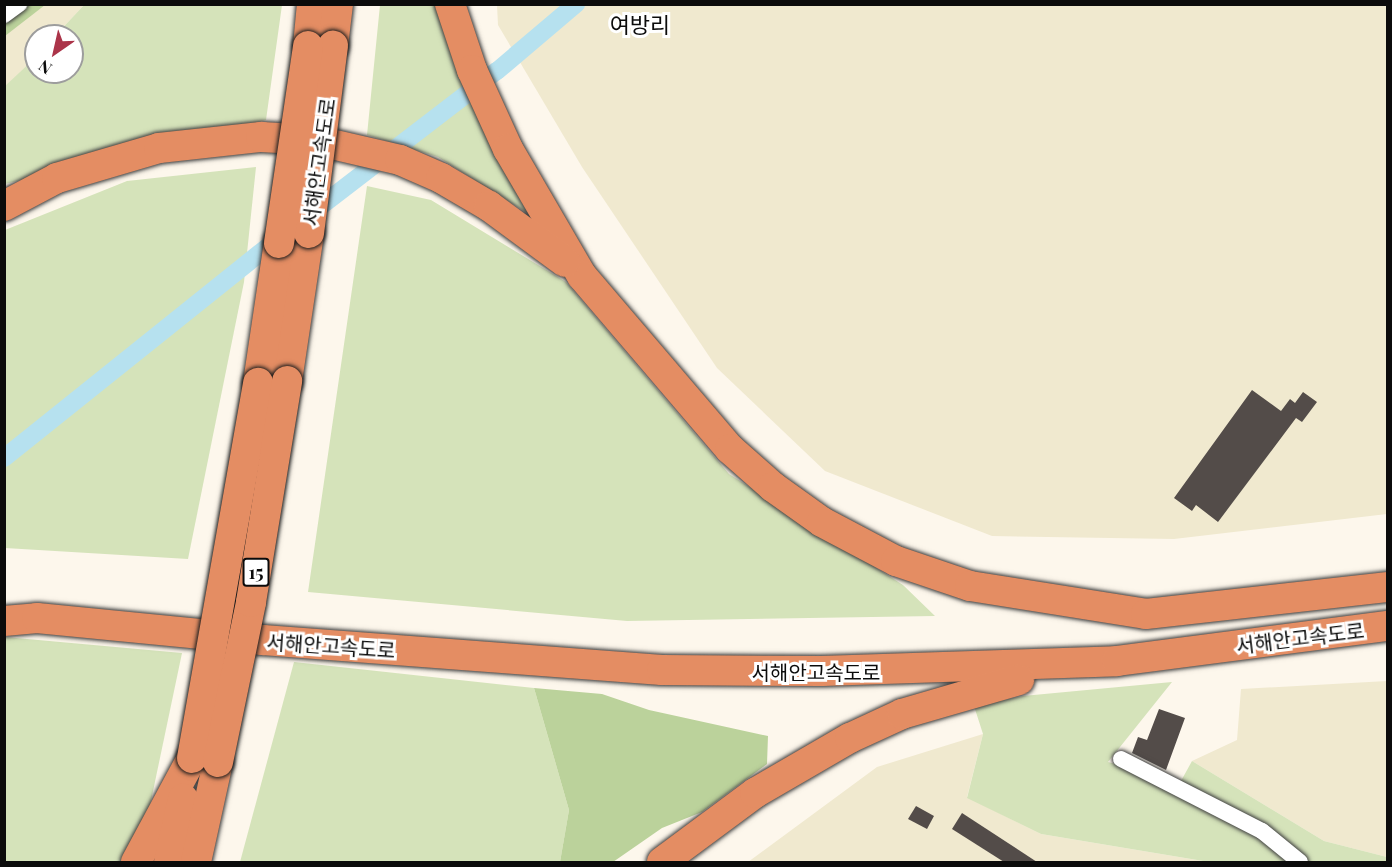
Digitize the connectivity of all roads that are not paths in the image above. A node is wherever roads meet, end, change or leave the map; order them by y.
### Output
1 (19, 4) edge
2 (312, 4) edge
3 (338, 4) edge
4 (450, 4) edge
5 (4, 15) edge
6 (321, 46) junction
7 (4, 206) edge
8 (582, 276) junction
9 (272, 382) junction
10 (1388, 587) edge
11 (4, 621) edge
12 (1388, 626) edge
13 (1117, 662) junction
14 (1121, 759) dead end
15 (205, 760) junction
16 (136, 862) edge
17 (169, 862) edge
18 (196, 862) edge
19 (662, 862) edge
20 (1300, 862) edge

1 - 5 street
2 - 6 highway, 서해안고속도로 / 15
3 - 6 highway, 서해안고속도로 / 15
4 - 8 highway
6 - 9 highway, 서해안고속도로 / 15, bridge
6 - 9 highway, 서해안고속도로 / 15, bridge
7 - 8 highway
8 - 10 highway, 서해안고속도로
9 - 15 highway, 서해안고속도로 / 15, bridge
11 - 13 highway, 서해안고속도로
12 - 13 highway, 서해안고속도로
13 - 19 highway
14 - 20 street
15 - 16 highway
15 - 17 highway, 서해안고속도로 / 15
15 - 18 highway, 서해안고속도로 / 15

